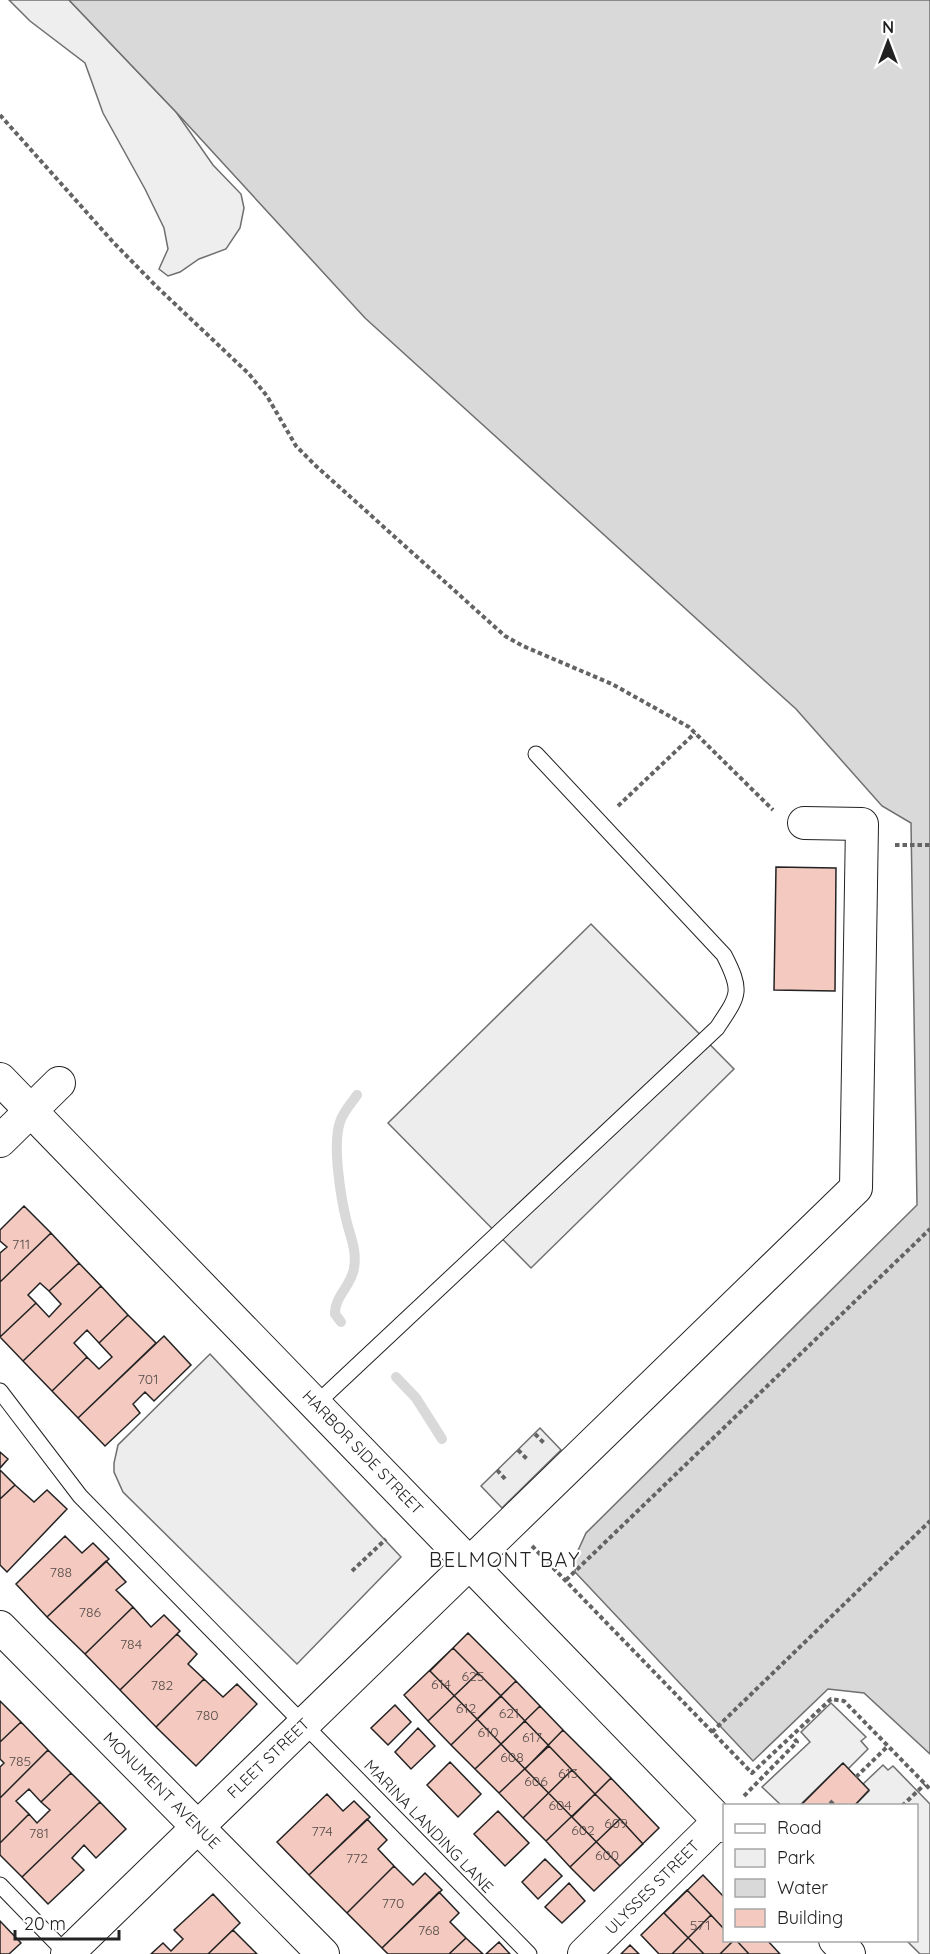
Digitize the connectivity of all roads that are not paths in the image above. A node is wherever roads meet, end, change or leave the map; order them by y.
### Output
1 (536, 754) dead end
2 (804, 823) road end
3 (0, 1079) edge
4 (59, 1083) dead end
5 (30, 1111) junction
6 (0, 1141) edge
7 (0, 1391) edge
8 (316, 1404) junction
9 (470, 1563) junction
10 (0, 1626) edge
11 (304, 1723) junction
12 (722, 1823) edge
13 (197, 1826) junction
14 (0, 1886) edge
15 (837, 1942) edge
16 (67, 1954) edge
17 (323, 1954) edge
18 (528, 1954) edge
19 (584, 1954) edge
20 (849, 1954) edge

1 - 8 lane
2 - 9 street, FLEET STREET
3 - 5 street, HARBOR SIDE STREET
4 - 5 street
5 - 6 street
5 - 8 street, HARBOR SIDE STREET
7 - 11 lane, MARINA LANDING LANE
8 - 9 street, HARBOR SIDE STREET
9 - 11 street, FLEET STREET
9 - 12 street, HARBOR SIDE STREET
10 - 13 street, MONUMENT AVENUE
11 - 13 street, FLEET STREET
11 - 18 lane, MARINA LANDING LANE
12 - 19 street, ULYSSES STREET
13 - 16 street, FLEET STREET
13 - 17 street, MONUMENT AVENUE
14 - 16 lane
15 - 20 street

